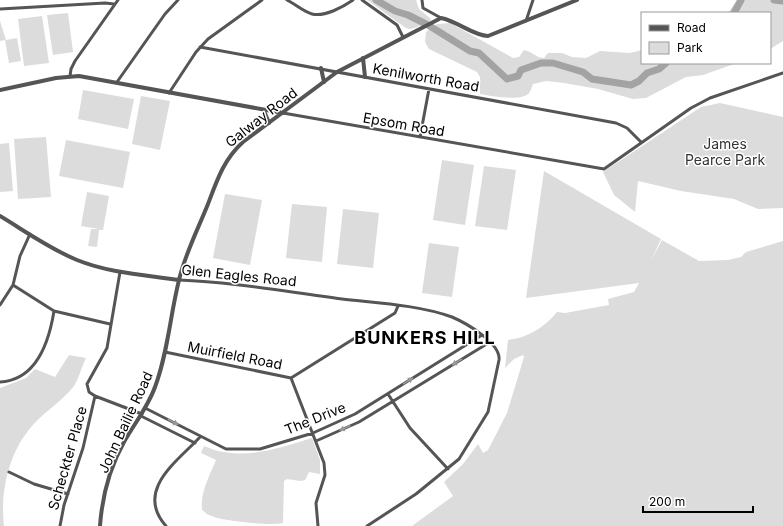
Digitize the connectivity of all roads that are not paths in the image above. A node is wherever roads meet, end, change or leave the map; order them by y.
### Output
1 (64, 0) edge
2 (118, 0) edge
3 (178, 0) edge
4 (262, 0) edge
5 (287, 0) edge
6 (353, 0) edge
7 (362, 0) edge
8 (422, 0) edge
9 (533, 0) edge
10 (577, 0) edge
11 (114, 4) junction
12 (63, 5) junction
13 (0, 9) edge
14 (441, 18) junction
15 (526, 21) junction
16 (403, 37) junction
17 (200, 47) junction
18 (363, 58) junction
19 (321, 68) junction
20 (337, 72) junction
21 (783, 73) edge
22 (70, 76) junction
23 (365, 77) junction
24 (117, 82) junction
25 (324, 82) junction
26 (429, 89) junction
27 (0, 90) edge
28 (169, 93) junction
29 (264, 110) junction
30 (283, 113) junction
31 (269, 123) junction
32 (420, 137) junction
33 (641, 142) junction
34 (0, 216) edge
35 (30, 234) junction
36 (120, 272) junction
37 (179, 280) junction
38 (13, 285) junction
39 (0, 305) edge
40 (398, 306) junction
41 (54, 311) junction
42 (110, 324) junction
43 (482, 335) junction
44 (490, 342) junction
45 (165, 352) junction
46 (291, 378) junction
47 (0, 382) edge
48 (388, 394) junction
49 (95, 396) junction
50 (393, 402) junction
51 (145, 408) junction
52 (141, 415) junction
53 (313, 433) junction
54 (200, 437) junction
55 (316, 441) junction
56 (195, 443) junction
57 (448, 469) junction
58 (9, 472) dead end
59 (68, 494) junction
60 (60, 526) edge
61 (100, 526) edge
62 (166, 526) edge
63 (318, 526) edge
64 (367, 526) edge

1 - 12 street
2 - 11 street
3 - 24 street
4 - 17 street
5 - 6 street
7 - 16 street
8 - 14 street
9 - 15 street
10 - 15 street
11 - 12 street
11 - 22 street
12 - 13 street
14 - 15 street
14 - 16 street, Galway Road
16 - 18 street, Galway Road
17 - 19 street, Kenilworth Road
17 - 28 street
18 - 20 street, Galway Road
18 - 23 street
19 - 20 street, Kenilworth Road
19 - 25 street
20 - 23 street, Kenilworth Road
20 - 25 street, Galway Road
21 - 33 street, Epsom Road
22 - 24 street, Epsom Road
22 - 27 street, Epsom Road
23 - 26 street, Kenilworth Road
24 - 28 street, Epsom Road
25 - 30 street, Galway Road
26 - 32 street
26 - 33 street, Kenilworth Road
28 - 29 street, Epsom Road
29 - 30 street, Epsom Road
29 - 31 street
30 - 31 street, Galway Road
30 - 32 street, Epsom Road
31 - 37 street, Galway Road
32 - 33 street, Epsom Road
34 - 35 street, Glen Eagles Road
35 - 36 street, Glen Eagles Road
35 - 38 street
36 - 37 street, Glen Eagles Road
36 - 42 street
37 - 40 street, Glen Eagles Road
37 - 45 street, John Bailie Road
38 - 39 street
38 - 41 street
40 - 43 street, Glen Eagles Road
40 - 46 street, Muirfield Road
41 - 42 street
41 - 47 street
42 - 49 street
43 - 44 street, Glen Eagles Road
48 -> 43 street, The Drive
44 -> 50 street, The Drive
44 - 57 street, Glen Eagles Road
45 - 46 street, Muirfield Road
45 - 51 street, John Bailie Road
46 - 53 street
48 - 50 street
48 - 53 street, The Drive
49 - 52 street
49 - 59 street, Scheckter Place
50 -> 55 street, The Drive
50 - 57 street
51 - 52 street, John Bailie Road
51 -> 54 street, The Drive
52 - 56 street
52 - 61 street, John Bailie Road
53 - 54 street, The Drive
53 - 55 street
54 - 56 street
55 - 63 street
56 - 62 street
57 - 64 street, Glen Eagles Road
58 - 59 street
59 - 60 street, Scheckter Place

